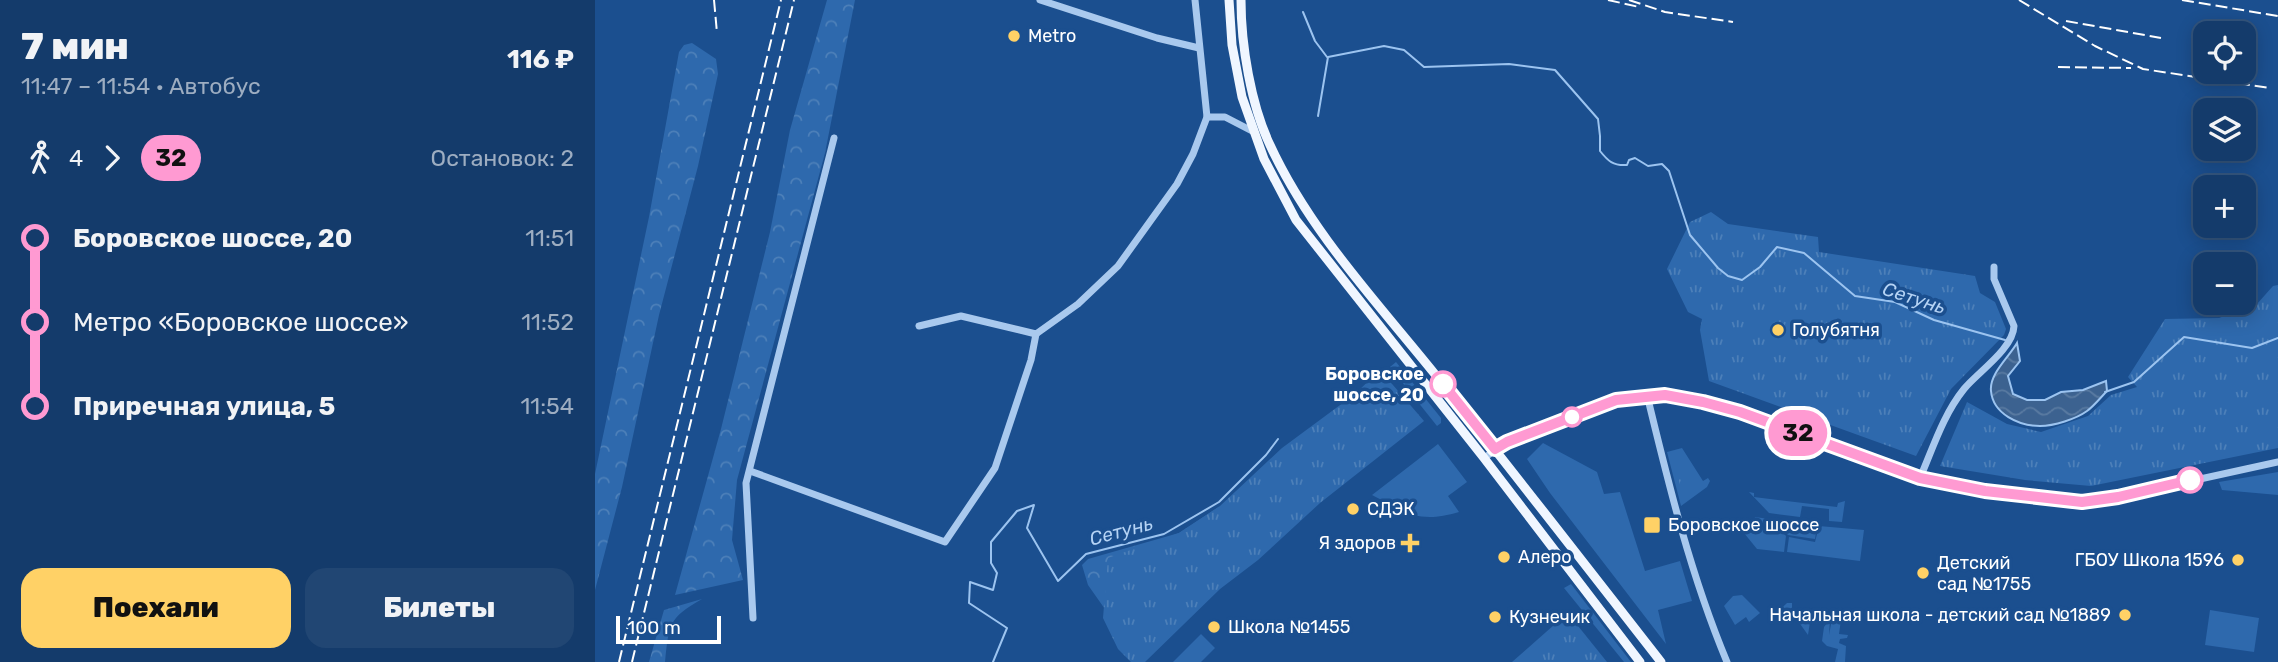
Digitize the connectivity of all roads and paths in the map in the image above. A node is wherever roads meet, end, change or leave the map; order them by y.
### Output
1 (1040, 0) edge
2 (1195, 0) edge
3 (1229, 0) edge
4 (1241, 0) edge
5 (1199, 47) junction
6 (1207, 117) junction
7 (1254, 132) junction
8 (834, 138) dead end
9 (1994, 267) dead end
10 (919, 326) dead end
11 (1036, 334) junction
12 (1647, 396) junction
13 (1495, 449) junction
14 (1484, 458) junction
15 (2278, 462) edge
16 (750, 471) junction
17 (1920, 478) junction
18 (753, 618) dead end
19 (1640, 662) edge
20 (1661, 662) edge
21 (1727, 662) edge

1 - 5 street
2 - 5 street
3 - 7 main road
4 - 13 main road
5 - 6 street
6 - 7 street
6 - 11 street
7 - 14 main road
8 - 16 street
9 - 17 street
10 - 11 street
11 - 16 street
12 - 13 street
12 - 17 street
12 - 21 street
13 - 14 street
13 - 20 main road
14 - 19 main road
15 - 17 street
16 - 18 street

